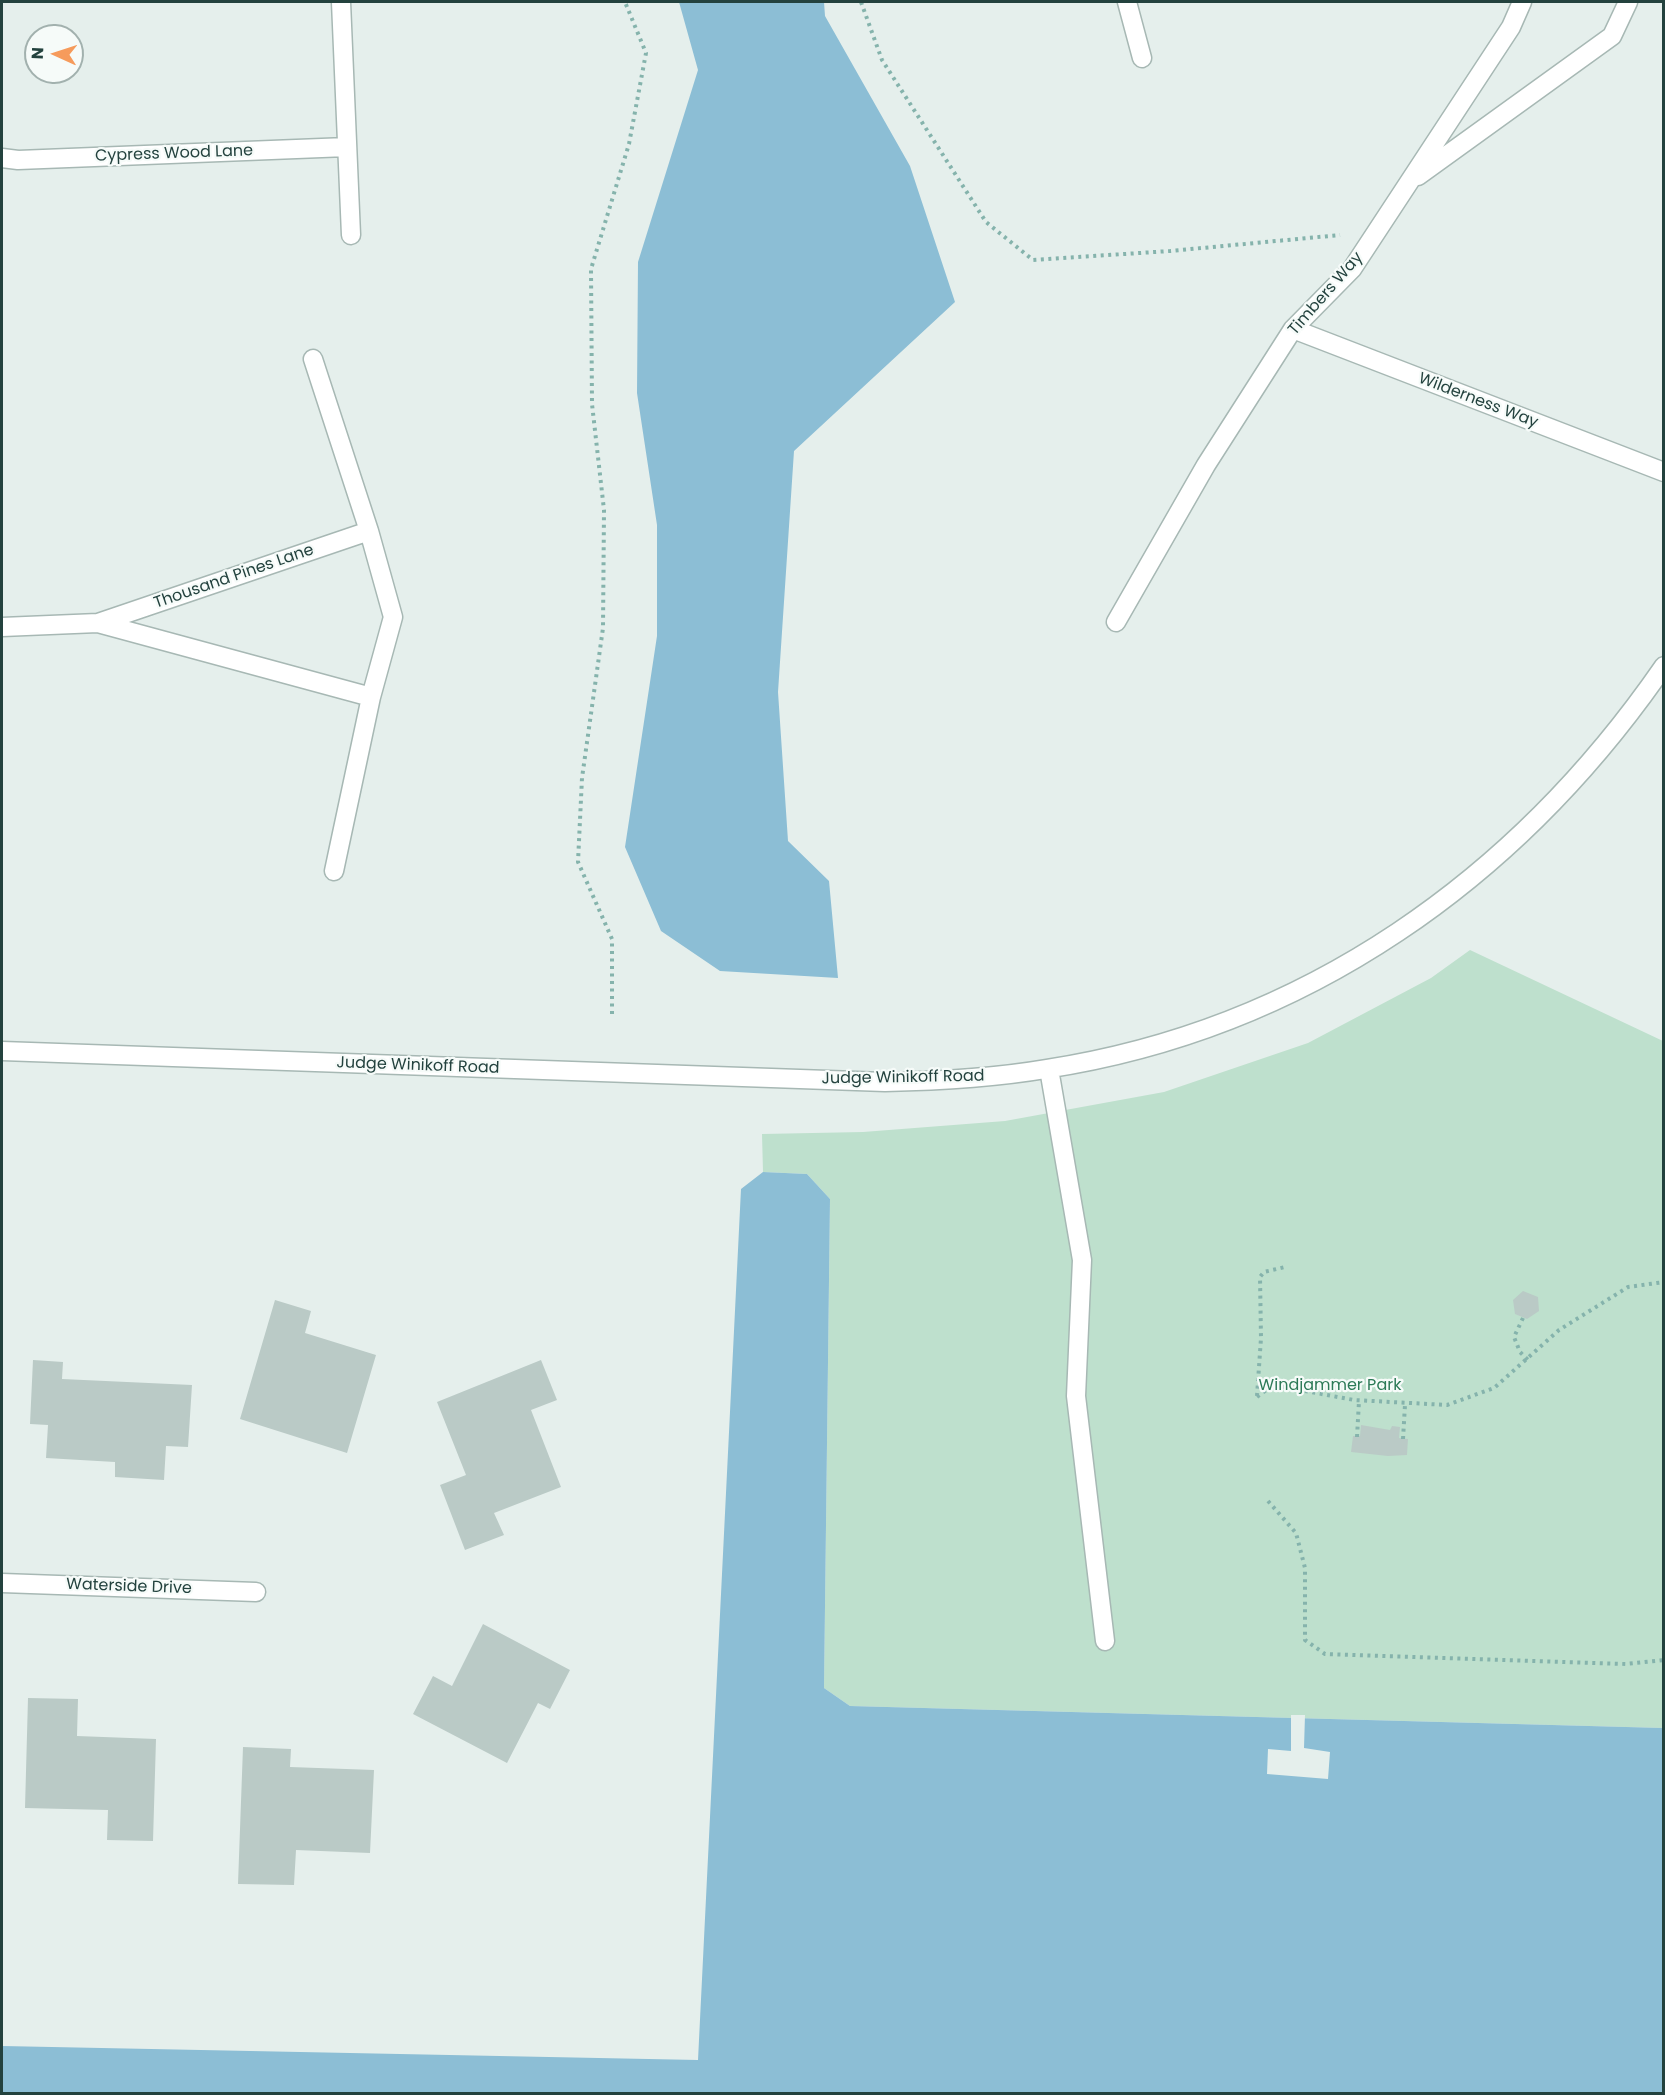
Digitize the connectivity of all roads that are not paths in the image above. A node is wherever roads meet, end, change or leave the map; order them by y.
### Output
1 (341, 2) edge
2 (1127, 2) edge
3 (1522, 2) edge
4 (1628, 2) edge
5 (1142, 58) dead end
6 (347, 147) junction
7 (2, 158) edge
8 (1408, 183) junction
9 (351, 235) dead end
10 (1293, 329) junction
11 (313, 359) dead end
12 (1664, 472) edge
13 (369, 531) junction
14 (1116, 621) dead end
15 (98, 623) junction
16 (2, 627) edge
17 (1664, 666) edge
18 (371, 697) junction
19 (334, 871) dead end
20 (2, 1051) edge
21 (1049, 1069) junction
22 (2, 1583) edge
23 (256, 1592) dead end
24 (1105, 1641) dead end

1 - 6 street
2 - 5 street
3 - 8 street, Timbers Way
4 - 8 street
6 - 7 street, Cypress Wood Lane
6 - 9 street
8 - 10 street, Timbers Way
10 - 12 street, Wilderness Way
10 - 14 street, Timbers Way
11 - 13 street
13 - 15 street, Thousand Pines Lane
13 - 18 street
15 - 16 street, Thousand Pines Lane
15 - 18 street, Thousand Pines Lane
17 - 21 street, Judge Winikoff Road
18 - 19 street
20 - 21 street, Judge Winikoff Road
21 - 24 street
22 - 23 street, Waterside Drive

